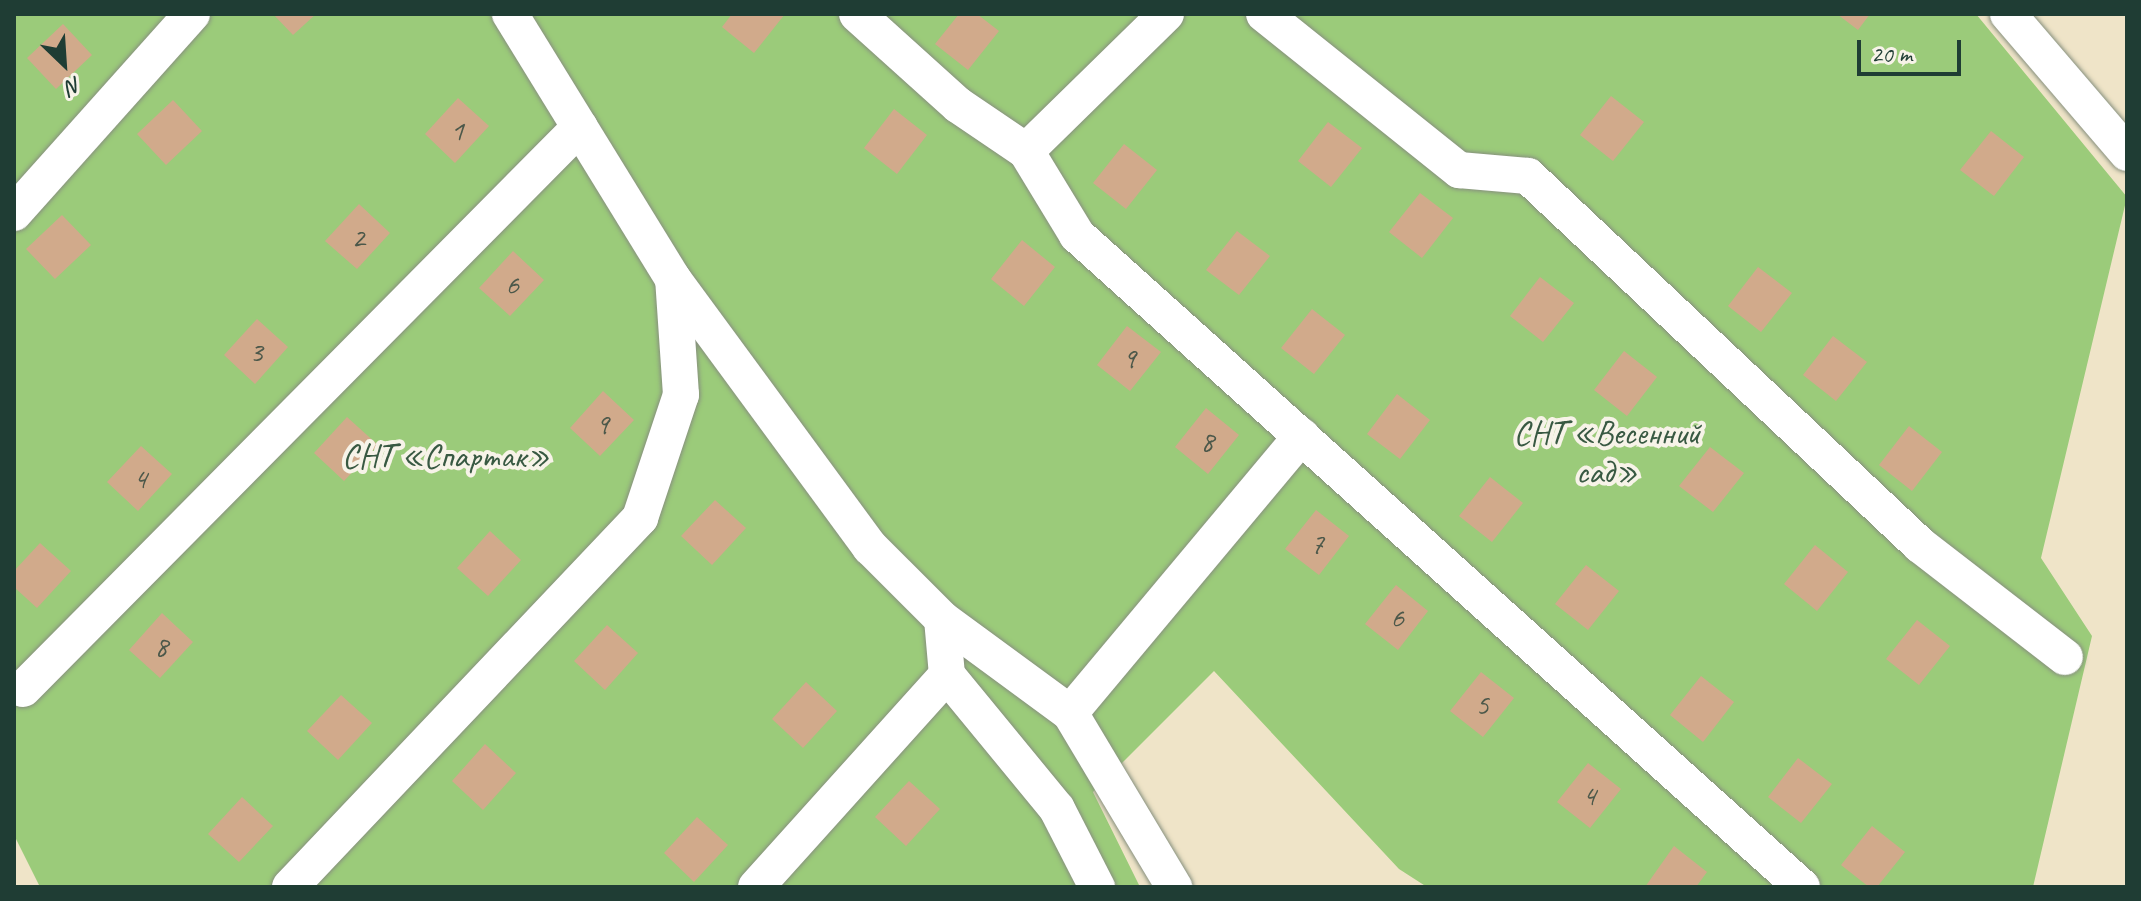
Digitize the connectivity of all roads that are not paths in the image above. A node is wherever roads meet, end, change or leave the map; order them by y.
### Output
1 (192, 14) edge
2 (510, 14) edge
3 (857, 14) edge
4 (1166, 14) edge
5 (1264, 14) edge
6 (2008, 14) edge
7 (580, 127) junction
8 (1026, 151) junction
9 (2127, 153) edge
10 (14, 213) edge
11 (673, 279) junction
12 (1302, 436) junction
13 (942, 619) junction
14 (2065, 657) dead end
15 (947, 675) junction
16 (23, 689) dead end
17 (1070, 713) junction
18 (290, 887) edge
19 (756, 887) edge
20 (1097, 887) edge
21 (1174, 887) edge
22 (1802, 887) edge

1 - 10 street
2 - 7 street
3 - 8 street
4 - 8 street
5 - 14 street
6 - 9 street
7 - 11 street
7 - 16 street
8 - 12 street
11 - 13 street
11 - 18 street
12 - 17 street
12 - 22 street
13 - 15 street
13 - 17 street
15 - 19 street
15 - 20 street
17 - 21 street

